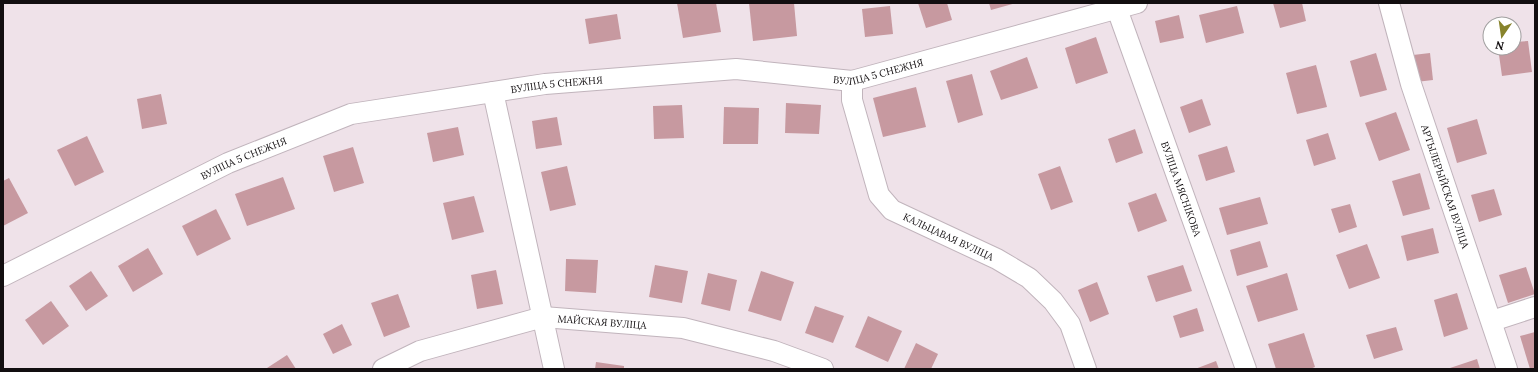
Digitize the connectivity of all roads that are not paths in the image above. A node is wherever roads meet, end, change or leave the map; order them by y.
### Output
1 (1137, 3) edge
2 (1389, 3) edge
3 (1117, 9) junction
4 (852, 81) junction
5 (493, 92) junction
6 (3, 276) edge
7 (1535, 307) edge
8 (543, 317) junction
9 (1492, 321) junction
10 (383, 369) edge
11 (554, 369) edge
12 (823, 369) edge
13 (1086, 369) edge
14 (1246, 369) edge
15 (1507, 369) edge

1 - 3 street, ВУЛІЦА 5 СНЕЖНЯ
2 - 9 street, АРТЫЛЕРЫЙСКАЯ ВУЛІЦА
3 - 4 street, ВУЛІЦА 5 СНЕЖНЯ
3 - 14 street, ВУЛІЦА МЯСНІКОВА
4 - 5 street, ВУЛІЦА 5 СНЕЖНЯ
4 - 13 street, КАЛЬЦАВАЯ ВУЛІЦА
5 - 6 street, ВУЛІЦА 5 СНЕЖНЯ
5 - 8 street
7 - 9 street
8 - 10 street, МАЙСКАЯ ВУЛІЦА
8 - 11 street
8 - 12 street, МАЙСКАЯ ВУЛІЦА
9 - 15 street, АРТЫЛЕРЫЙСКАЯ ВУЛІЦА

